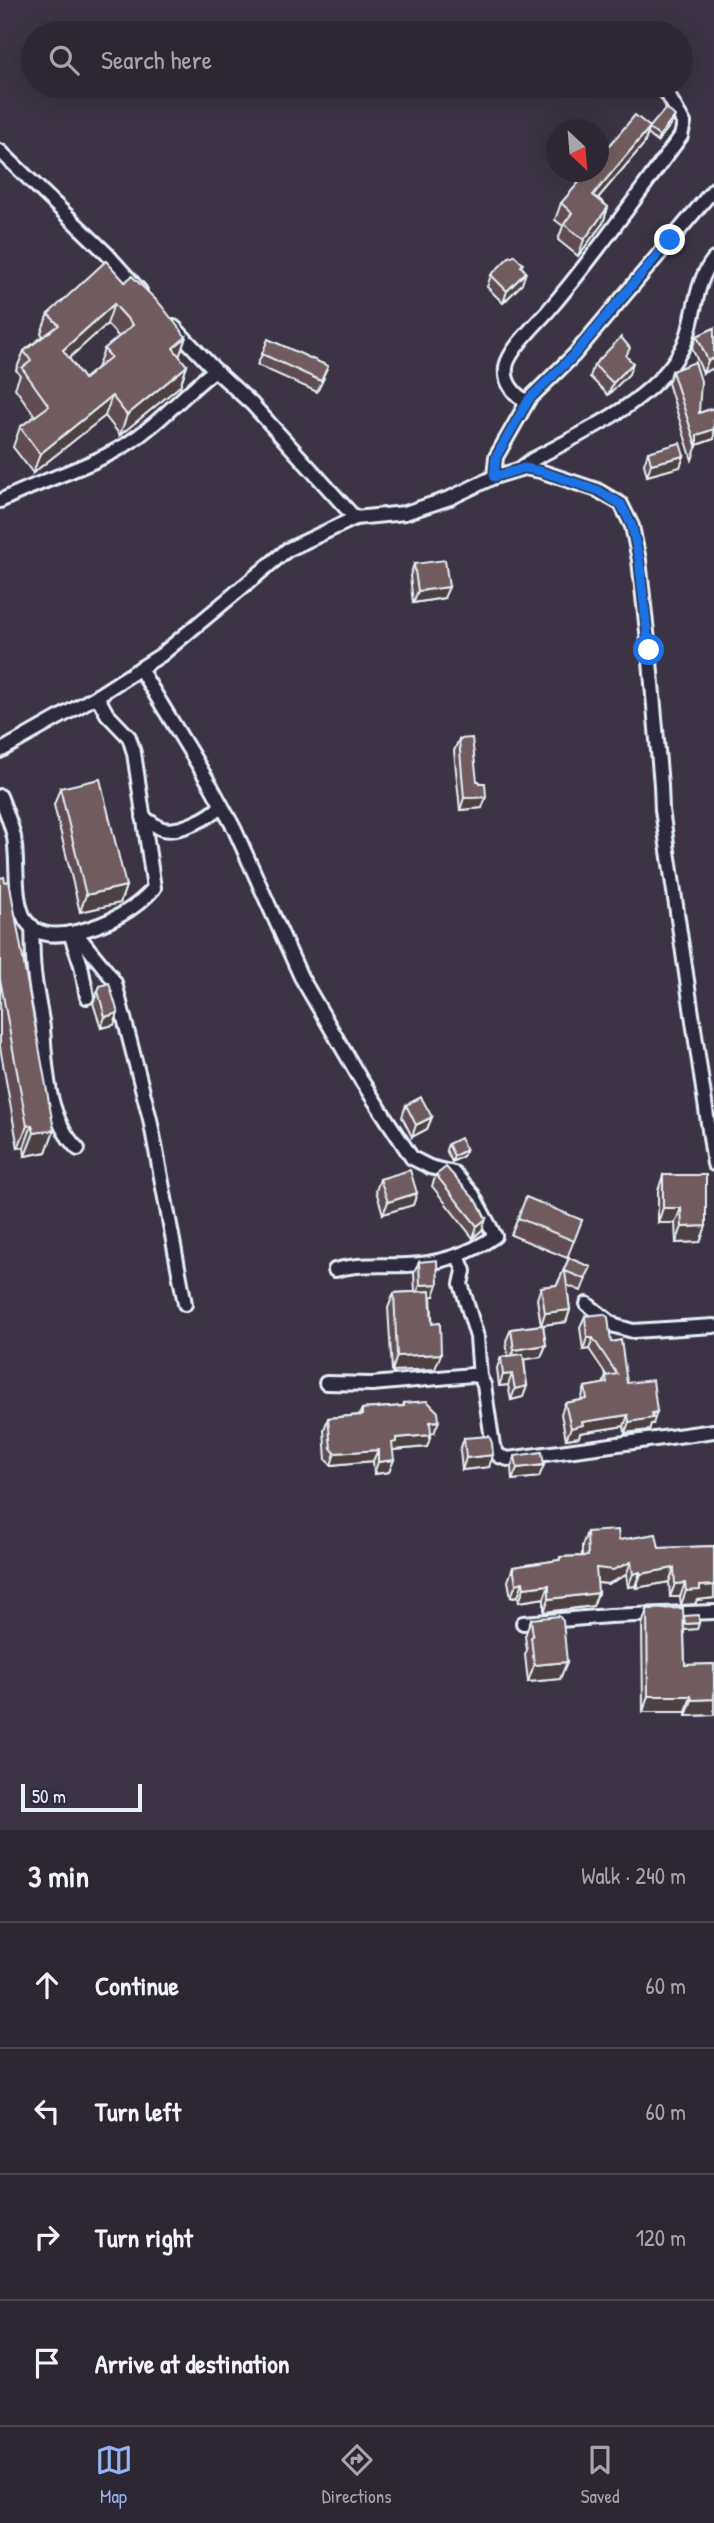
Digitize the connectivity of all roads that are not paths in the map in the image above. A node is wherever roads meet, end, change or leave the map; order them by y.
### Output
1 (670, 98) edge
2 (0, 151) edge
3 (714, 189) edge
4 (714, 259) edge
5 (151, 302) edge
6 (169, 322) edge
7 (215, 370) junction
8 (527, 402) junction
9 (520, 469) junction
10 (494, 477) junction
11 (0, 501) edge
12 (355, 517) junction
13 (140, 668) junction
14 (97, 696) junction
15 (0, 751) edge
16 (1, 802) edge
17 (221, 805) junction
18 (143, 817) junction
19 (32, 926) junction
20 (73, 933) junction
21 (88, 997) dead end
22 (78, 1149) dead end
23 (714, 1164) edge
24 (458, 1256) junction
25 (335, 1270) dead end
26 (185, 1304) dead end
27 (587, 1304) dead end
28 (714, 1325) edge
29 (480, 1377) junction
30 (326, 1383) dead end
31 (714, 1431) edge
32 (714, 1612) edge
33 (523, 1623) dead end

1 - 8 street
2 - 5 street
3 - 8 street
4 - 9 street
6 - 7 street
7 - 11 street
7 - 12 street
8 - 10 street
9 - 10 street
9 - 23 street
10 - 12 street
12 - 13 street
13 - 14 street
13 - 17 street
14 - 15 street
14 - 18 street
16 - 19 street
17 - 18 street
17 - 24 street
18 - 20 street
19 - 20 street
19 - 22 street
20 - 21 street
20 - 26 street
24 - 25 street
24 - 29 street
27 - 28 street
29 - 30 street
29 - 31 street
32 - 33 street

